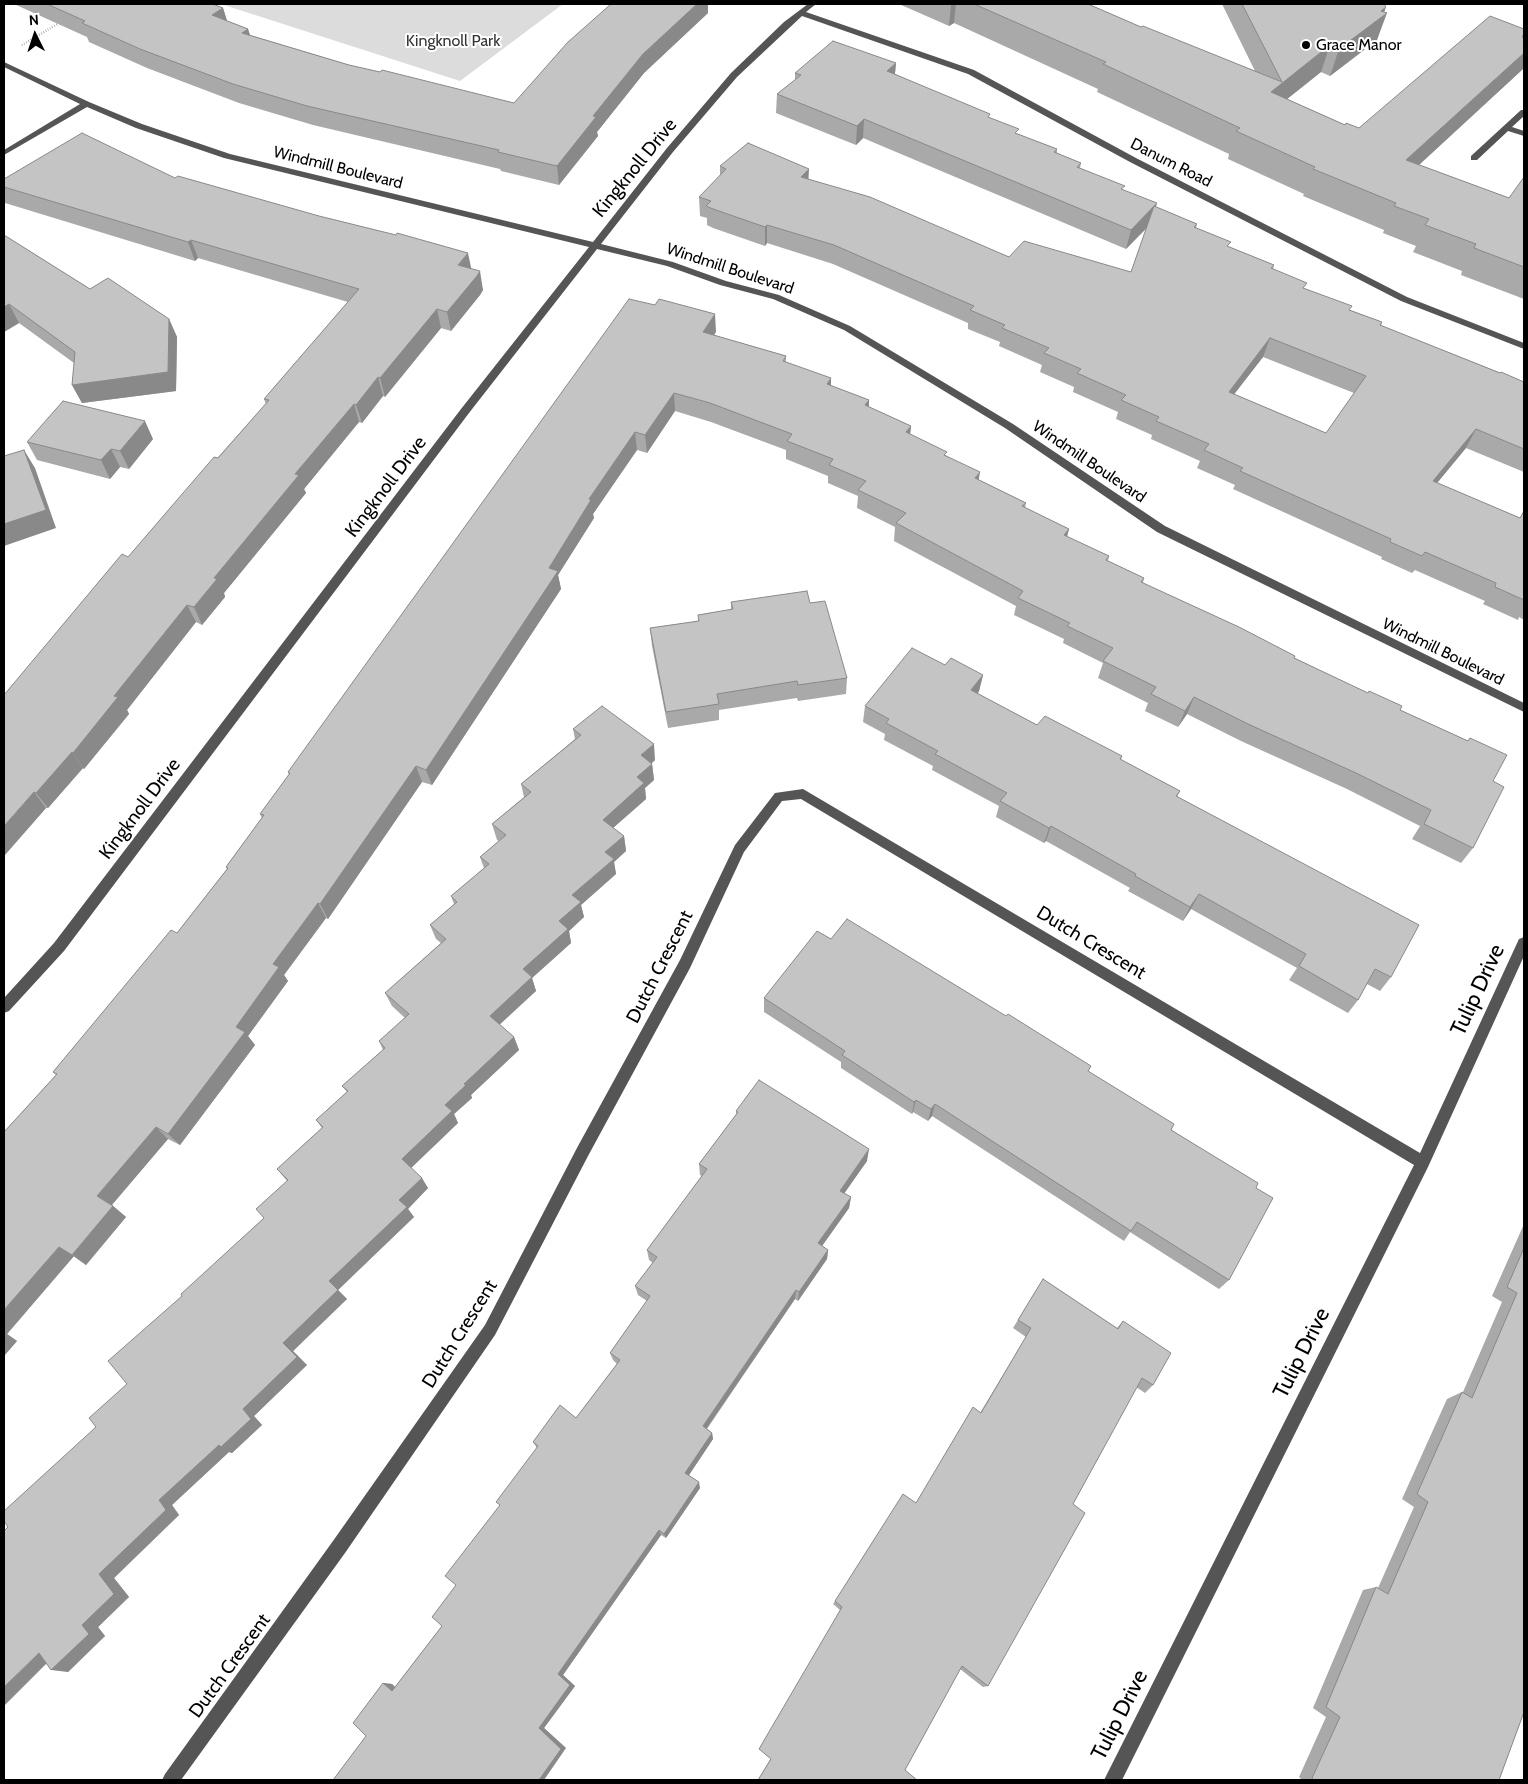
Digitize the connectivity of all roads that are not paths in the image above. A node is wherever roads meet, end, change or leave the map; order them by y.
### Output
1 (812, 4) edge
2 (802, 13) junction
3 (4, 64) edge
4 (86, 104) junction
5 (1524, 112) edge
6 (1508, 128) junction
7 (1524, 134) edge
8 (4, 152) edge
9 (1474, 158) dead end
10 (595, 246) junction
11 (1524, 346) edge
12 (1524, 708) edge
13 (1524, 944) edge
14 (4, 1007) edge
15 (1423, 1162) junction
16 (170, 1780) edge
17 (1112, 1780) edge

1 - 2 street, Kingknoll Drive
2 - 10 street, Kingknoll Drive
2 - 11 street, Danum Road
3 - 4 street, Windmill Boulevard
4 - 8 street
4 - 10 street, Windmill Boulevard
5 - 6 street
6 - 7 street
6 - 9 street
10 - 12 street, Windmill Boulevard
10 - 14 street, Kingknoll Drive
13 - 15 street, Tulip Drive
15 - 16 street, Dutch Crescent
15 - 17 street, Tulip Drive

